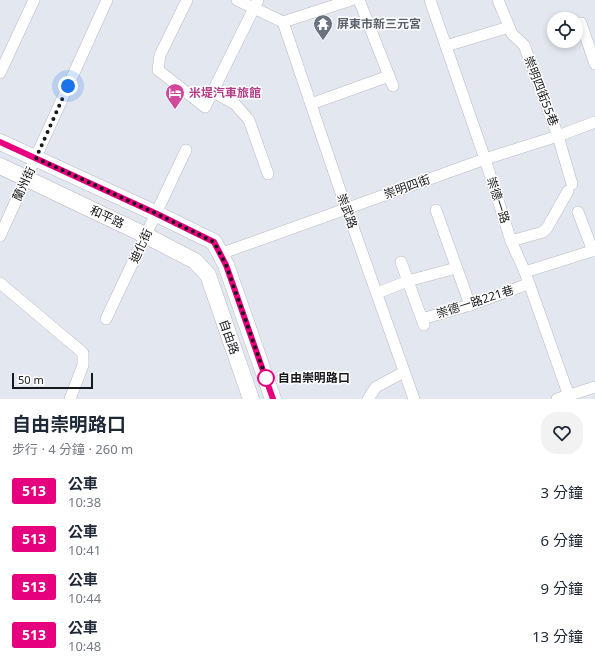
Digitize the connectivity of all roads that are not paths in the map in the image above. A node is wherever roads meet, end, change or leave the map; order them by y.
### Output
1 (34, 0) edge
2 (107, 0) edge
3 (187, 0) edge
4 (237, 0) edge
5 (350, 0) edge
6 (359, 0) edge
7 (430, 0) edge
8 (498, 0) edge
9 (256, 4) edge
10 (283, 22) junction
11 (509, 27) junction
12 (583, 29) edge
13 (446, 46) junction
14 (595, 64) edge
15 (0, 73) edge
16 (213, 92) junction
17 (311, 104) junction
18 (595, 122) edge
19 (558, 136) junction
20 (0, 142) edge
21 (186, 150) dead end
22 (36, 158) junction
23 (485, 158) junction
24 (0, 166) edge
25 (268, 174) dead end
26 (26, 179) junction
27 (346, 209) junction
28 (436, 210) dead end
29 (578, 212) dead end
30 (155, 213) junction
31 (145, 235) junction
32 (0, 236) edge
33 (512, 241) junction
34 (594, 251) edge
35 (223, 259) junction
36 (401, 262) dead end
37 (456, 268) junction
38 (525, 272) junction
39 (208, 275) joint
40 (408, 281) junction
41 (0, 282) edge
42 (528, 284) junction
43 (377, 293) junction
44 (470, 305) junction
45 (106, 319) dead end
46 (404, 372) junction
47 (595, 387) edge
48 (569, 397) edge
49 (70, 399) edge
50 (251, 399) edge
51 (273, 399) edge
52 (368, 399) edge
53 (414, 399) edge
54 (557, 399) edge

1 - 15 street
2 - 22 street, 蘭州街
3 - 16 street
4 - 9 street
5 - 10 street
6 - 17 street
7 - 13 street, 崇德一路
8 - 11 street, 崇明四街55巷
9 - 10 street
9 - 16 street
10 - 17 street, 崇武路
11 - 13 street
11 - 19 street, 崇明四街55巷
12 - 14 street
13 - 23 street, 崇德一路
16 - 25 street
17 - 27 street, 崇武路
18 - 19 street, 崇明四街
19 - 23 street, 崇明四街
19 - 33 street, 崇明四街55巷
20 - 22 street, 和平路
21 - 30 street, 迪化街
22 - 26 street, 蘭州街
22 - 30 street, 和平路
23 - 27 street, 崇明四街
23 - 33 street, 崇德一路
24 - 26 street, 和平路
26 - 31 street, 和平路
26 - 32 street, 蘭州街
27 - 35 street, 崇明四街
27 - 43 street, 崇武路
28 - 37 street
29 - 34 street
30 - 31 street, 迪化街
30 - 35 street, 和平路
31 - 39 street, 和平路
31 - 45 street, 迪化街
33 - 38 street, 崇德一路
34 - 38 street
35 - 51 street, 自由路
36 - 40 street
37 - 40 street
37 - 44 street
38 - 42 street, 崇德一路
39 - 50 street, 自由路
40 - 43 street
40 - 44 street, 崇德一路221巷
41 - 49 street
42 - 44 street, 崇德一路221巷
42 - 48 street, 崇德一路
43 - 46 street, 崇武路
46 - 52 street
46 - 53 street, 崇武路
47 - 48 street
48 - 54 street

